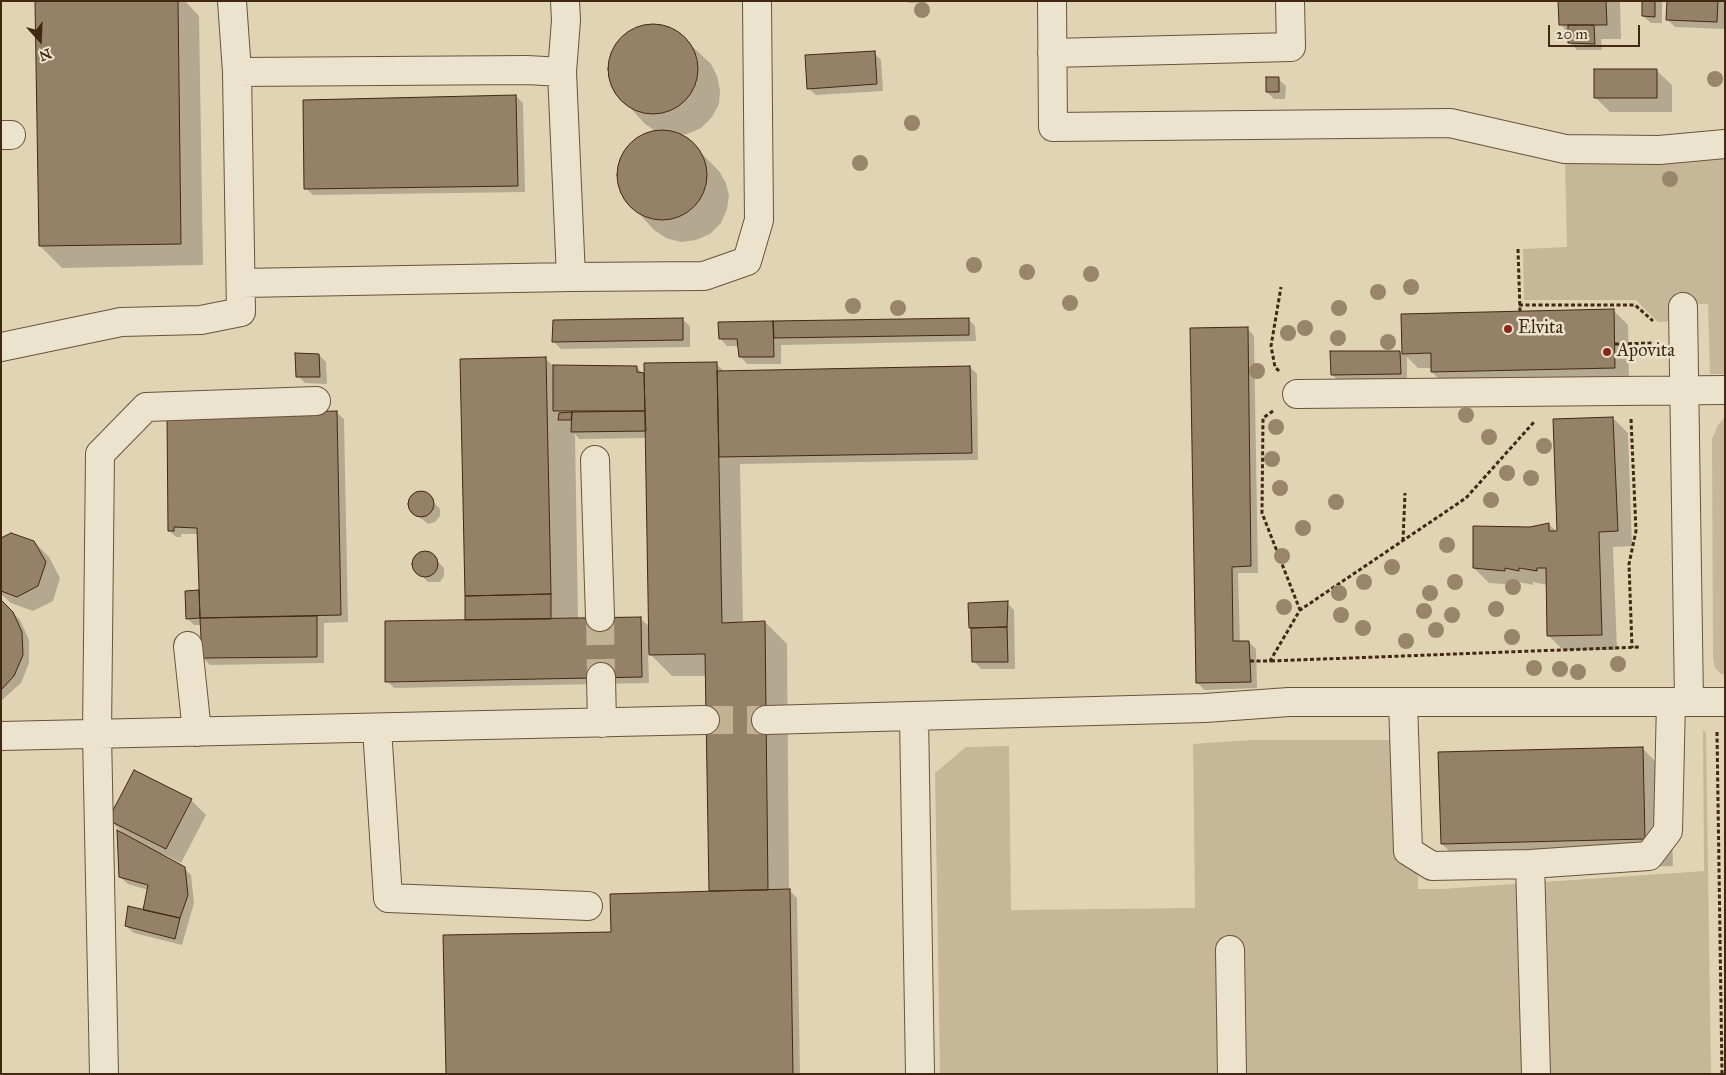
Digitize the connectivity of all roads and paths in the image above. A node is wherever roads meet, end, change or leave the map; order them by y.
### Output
1 (232, 1) edge
2 (565, 1) edge
3 (756, 1) edge
4 (1052, 1) edge
5 (1290, 1) edge
6 (1052, 53) junction
7 (236, 72) junction
8 (562, 72) junction
9 (1725, 144) edge
10 (1518, 249) dead end
11 (571, 277) junction
12 (242, 283) junction
13 (1281, 287) dead end
14 (1519, 305) junction
15 (1683, 307) dead end
16 (1520, 311) dead end
17 (1659, 327) dead end
18 (1657, 343) dead end
19 (1615, 344) dead end
20 (1, 347) edge
21 (1725, 390) edge
22 (1630, 391) junction
23 (1684, 391) junction
24 (1561, 392) junction
25 (1297, 394) junction
26 (316, 401) dead end
27 (595, 460) dead end
28 (1405, 493) dead end
29 (1403, 541) junction
30 (1300, 610) junction
31 (600, 617) tunnel mouth
32 (188, 646) dead end
33 (1639, 647) dead end
34 (1632, 648) junction
35 (1250, 661) dead end
36 (1270, 661) junction
37 (601, 677) tunnel mouth
38 (1403, 702) junction
39 (1680, 702) junction
40 (1721, 702) edge
41 (914, 716) junction
42 (705, 720) tunnel mouth
43 (766, 720) tunnel mouth
44 (602, 723) junction
45 (376, 728) junction
46 (197, 732) junction
47 (96, 734) junction
48 (1, 736) edge
49 (1530, 864) junction
50 (588, 906) dead end
51 (1230, 950) dead end
52 (104, 1074) edge
53 (920, 1074) edge
54 (1232, 1074) edge
55 (1536, 1074) edge
56 (1722, 1074) edge

1 - 7 lane
2 - 8 lane
3 - 11 lane
4 - 6 lane
5 - 6 lane
6 - 9 lane
7 - 8 lane
7 - 12 lane
8 - 11 lane
10 - 14 path
11 - 12 lane
12 - 20 lane
13 - 25 path
14 - 16 path
14 - 17 path
15 - 23 lane
18 - 19 path
21 - 23 lane
22 - 23 lane
22 - 24 lane
22 - 34 path
23 - 39 lane
24 - 25 lane
24 - 29 path
25 - 30 path
26 - 47 lane
27 - 31 lane
28 - 29 path
29 - 30 path
30 - 36 path
32 - 46 lane
33 - 34 path
34 - 36 path
35 - 36 path
37 - 44 lane
38 - 39 lane
38 - 41 lane
38 - 49 lane
39 - 40 lane
39 - 49 lane
40 - 56 path
41 - 43 lane
41 - 53 lane
42 - 44 lane
44 - 45 lane
45 - 46 lane
45 - 50 lane
46 - 47 lane
47 - 48 lane
47 - 52 lane
49 - 55 lane
51 - 54 lane

